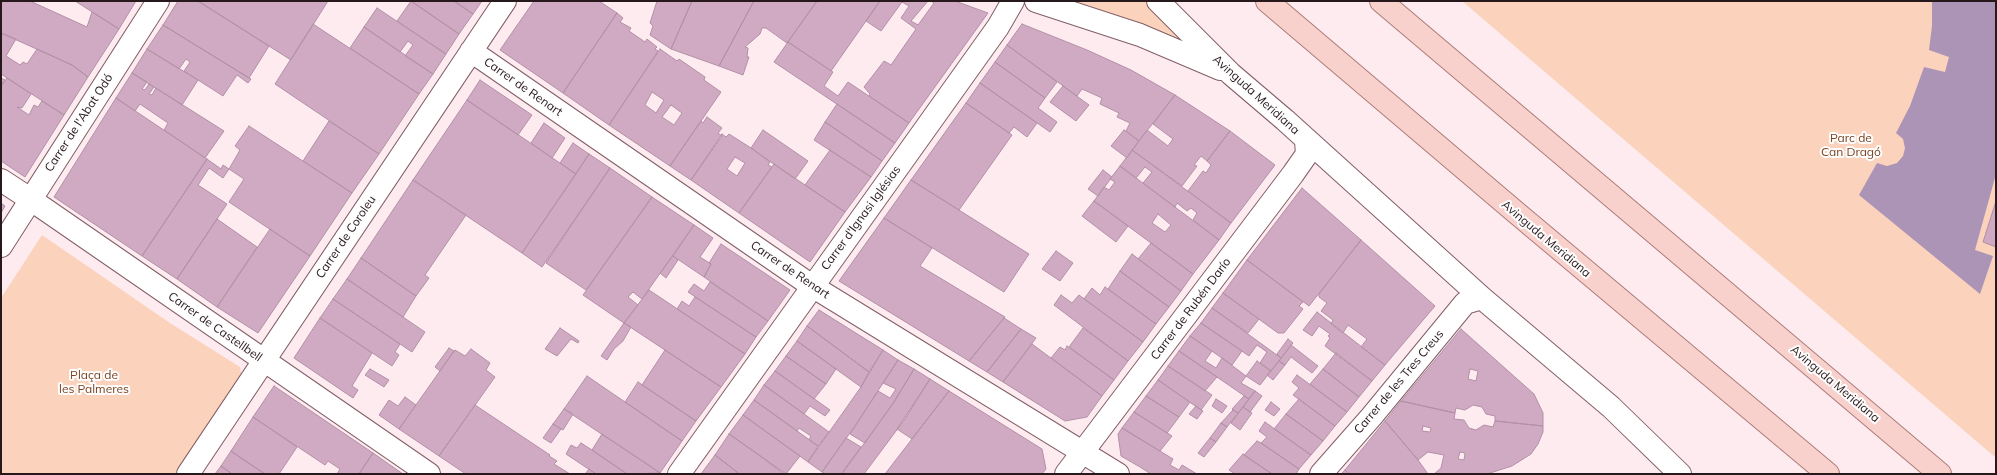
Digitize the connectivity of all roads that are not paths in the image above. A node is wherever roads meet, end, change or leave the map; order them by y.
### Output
1 (158, 1) edge
2 (505, 1) edge
3 (1013, 1) edge
4 (1036, 1) edge
5 (1158, 1) edge
6 (1267, 1) edge
7 (1380, 1) edge
8 (471, 52) junction
9 (1231, 74) junction
10 (1306, 141) junction
11 (1, 180) edge
12 (30, 199) junction
13 (1, 246) edge
14 (812, 286) junction
15 (1482, 298) junction
16 (263, 360) junction
17 (1082, 452) junction
18 (188, 474) edge
19 (429, 474) edge
20 (679, 474) edge
21 (1066, 474) edge
22 (1118, 474) edge
23 (1321, 474) edge
24 (1661, 474) edge
25 (1665, 474) edge
26 (1680, 474) edge
27 (1828, 474) edge
28 (1940, 474) edge

1 - 12 street, Carrer de l'Abat Odó
2 - 8 street, Carrer de Coroleu
3 - 14 street, Carrer d'Ignasi Iglésias
4 - 9 street
5 - 9 street, Avinguda Meridiana
6 - 27 main road, Avinguda Meridiana
7 - 28 main road, Avinguda Meridiana
8 - 14 street, Carrer de Renart
8 - 16 street, Carrer de Coroleu
9 - 10 street, Avinguda Meridiana
10 - 15 street, Avinguda Meridiana
10 - 17 street, Carrer de Rubén Darío
11 - 12 street, Carrer de Castellbell
12 - 13 street, Carrer de l'Abat Odó
12 - 16 street, Carrer de Castellbell
14 - 17 street, Carrer de Renart
14 - 20 street, Carrer d'Ignasi Iglésias
15 - 23 street, Carrer de les Tres Creus
15 - 26 street, Avinguda Meridiana
16 - 18 street, Carrer de Coroleu
16 - 19 street, Carrer de Castellbell
17 - 21 street, Carrer de Rubén Darío
17 - 22 street, Carrer de Renart
24 - 25 street

